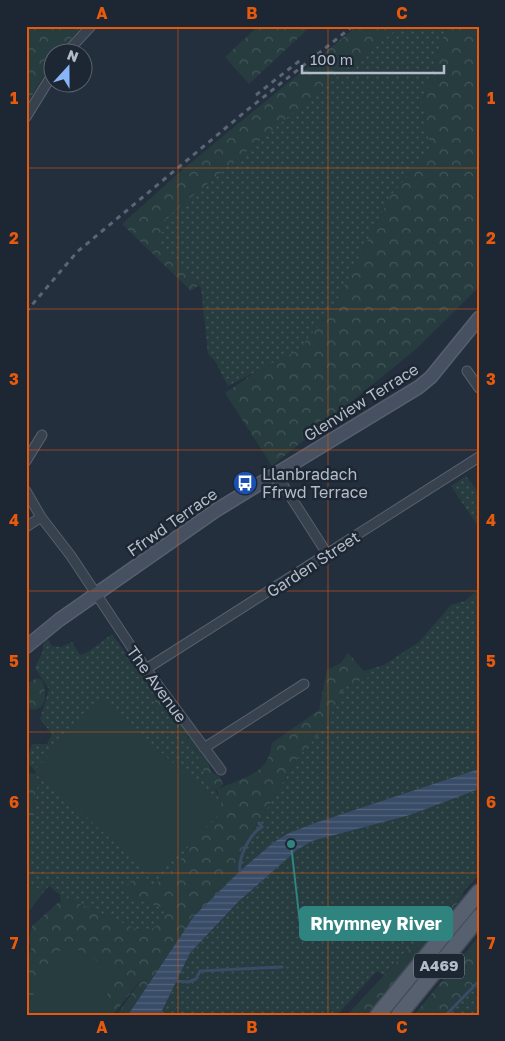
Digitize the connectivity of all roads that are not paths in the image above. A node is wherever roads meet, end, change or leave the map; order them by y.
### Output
1 (91, 26) edge
2 (76, 42) edge
3 (42, 91) edge
4 (26, 117) edge
5 (479, 318) edge
6 (467, 371) dead end
7 (479, 388) edge
8 (42, 434) dead end
9 (479, 457) edge
10 (26, 461) edge
11 (273, 476) junction
12 (26, 491) edge
13 (41, 517) junction
14 (26, 527) edge
15 (328, 555) junction
16 (95, 596) junction
17 (26, 648) edge
18 (146, 669) junction
19 (304, 684) dead end
20 (204, 748) junction
21 (221, 770) dead end
22 (479, 892) edge
23 (479, 917) edge
24 (378, 1015) edge
25 (399, 1015) edge

1 - 2 street
3 - 4 street
5 - 11 street, Glenview Terrace
6 - 7 street
8 - 10 street
9 - 15 street, Garden Street
11 - 15 street
11 - 16 street, Ffrwd Terrace
12 - 13 street, The Avenue
13 - 14 street
13 - 16 street, The Avenue
15 - 18 street, Garden Street
16 - 17 street, Ffrwd Terrace
16 - 18 street, The Avenue
18 - 20 street, The Avenue
19 - 20 street
20 - 21 street, The Avenue
22 - 24 main road, A469
23 - 25 main road, A469

